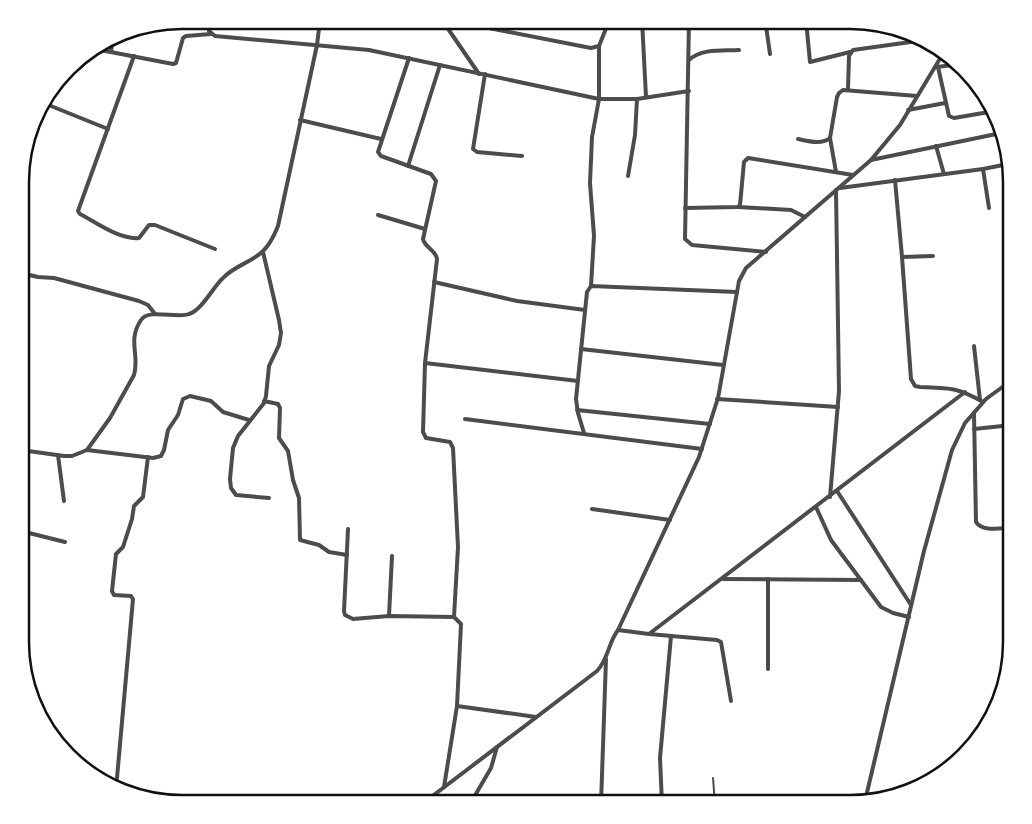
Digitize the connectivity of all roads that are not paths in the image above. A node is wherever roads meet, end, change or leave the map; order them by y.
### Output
1 (209, 29) edge
2 (319, 29) edge
3 (448, 29) edge
4 (494, 29) edge
5 (605, 29) edge
6 (642, 29) edge
7 (690, 29) edge
8 (766, 29) edge
9 (807, 29) edge
10 (211, 34) junction
11 (912, 42) edge
12 (317, 45) junction
13 (112, 46) edge
14 (599, 46) junction
15 (103, 50) edge
16 (739, 50) dead end
17 (111, 52) junction
18 (850, 52) junction
19 (770, 54) dead end
20 (134, 56) junction
21 (409, 58) junction
22 (940, 59) edge
23 (689, 60) junction
24 (440, 65) junction
25 (949, 66) edge
26 (936, 68) junction
27 (479, 74) junction
28 (485, 74) junction
29 (848, 89) junction
30 (689, 91) junction
31 (917, 96) junction
32 (646, 97) junction
33 (637, 98) junction
34 (599, 99) junction
35 (945, 103) junction
36 (49, 105) edge
37 (908, 110) junction
38 (986, 112) edge
39 (300, 120) junction
40 (108, 129) junction
41 (995, 133) edge
42 (830, 138) junction
43 (381, 139) junction
44 (798, 140) dead end
45 (936, 146) junction
46 (522, 156) dead end
47 (871, 160) junction
48 (1002, 165) edge
49 (408, 166) junction
50 (983, 169) junction
51 (836, 172) junction
52 (944, 174) junction
53 (628, 176) dead end
54 (854, 176) junction
55 (895, 180) junction
56 (838, 189) junction
57 (738, 207) junction
58 (685, 208) junction
59 (988, 208) dead end
60 (378, 215) dead end
61 (805, 218) junction
62 (425, 229) junction
63 (215, 249) dead end
64 (263, 252) junction
65 (766, 252) junction
66 (933, 256) dead end
67 (902, 258) junction
68 (29, 275) edge
69 (434, 282) junction
70 (591, 286) junction
71 (737, 292) junction
72 (585, 310) junction
73 (155, 314) junction
74 (974, 346) dead end
75 (581, 349) junction
76 (425, 363) junction
77 (724, 365) junction
78 (578, 381) junction
79 (1003, 386) edge
80 (965, 392) junction
81 (717, 399) junction
82 (264, 401) junction
83 (982, 401) junction
84 (838, 407) junction
85 (577, 410) junction
86 (974, 413) junction
87 (465, 419) dead end
88 (249, 420) junction
89 (710, 424) junction
90 (1003, 426) edge
91 (974, 429) junction
92 (584, 433) junction
93 (702, 448) junction
94 (87, 450) junction
95 (29, 451) edge
96 (58, 455) junction
97 (148, 457) junction
98 (837, 491) junction
99 (830, 497) junction
100 (269, 498) dead end
101 (64, 501) dead end
102 (816, 507) junction
103 (592, 510) dead end
104 (670, 520) junction
105 (1003, 528) edge
106 (348, 529) dead end
107 (29, 533) edge
108 (65, 542) dead end
109 (347, 555) junction
110 (392, 556) dead end
111 (723, 579) junction
112 (768, 579) junction
113 (861, 580) junction
114 (911, 605) junction
115 (389, 616) junction
116 (909, 616) junction
117 (454, 617) junction
118 (618, 630) junction
119 (649, 634) junction
120 (671, 636) junction
121 (606, 659) junction
122 (768, 669) dead end
123 (731, 701) dead end
124 (457, 706) junction
125 (536, 717) junction
126 (497, 747) junction
127 (713, 778) dead end
128 (117, 781) edge
129 (444, 787) junction
130 (867, 794) edge
131 (434, 795) edge
132 (475, 795) edge
133 (601, 795) edge
134 (662, 795) edge
135 (714, 795) edge

1 - 10 street
2 - 12 street
3 - 27 street
4 - 14 street
5 - 14 street
6 - 32 street
7 - 23 street
8 - 19 street
9 - 18 street
10 - 12 street
10 - 20 street
11 - 18 street
12 - 21 street
12 - 39 street
13 - 17 street
14 - 34 street
15 - 17 street
16 - 23 street
17 - 20 street
18 - 29 street
20 - 40 street
21 - 24 street
21 - 43 street
22 - 26 street
23 - 30 street
24 - 27 street
24 - 49 street
25 - 26 street
26 - 31 street
26 - 35 street
27 - 28 street
28 - 34 street
28 - 46 street
29 - 31 street
29 - 42 street
30 - 32 street
30 - 58 street
31 - 37 street
32 - 33 street
33 - 34 street
33 - 53 street
34 - 70 street
35 - 37 street
35 - 38 street
36 - 40 street
37 - 47 street
39 - 43 street
39 - 64 street
40 - 63 street
41 - 45 street
42 - 44 street
42 - 51 street
43 - 49 street
45 - 47 street
45 - 52 street
47 - 54 street
48 - 50 street
49 - 62 street
50 - 52 street
50 - 59 street
51 - 54 street
51 - 57 street
52 - 55 street
54 - 56 street
55 - 56 street
55 - 67 street
56 - 61 street
56 - 84 street
57 - 58 street
57 - 61 street
58 - 65 street
60 - 62 street
61 - 65 street
62 - 69 street
64 - 73 street
64 - 82 street
65 - 71 street
66 - 67 street
67 - 80 street
68 - 73 street
69 - 72 street
69 - 76 street
70 - 71 street
70 - 72 street
71 - 77 street
72 - 75 street
73 - 94 street
74 - 83 street
75 - 77 street
75 - 78 street
76 - 78 street
76 - 117 street
77 - 81 street
78 - 85 street
79 - 83 street
80 - 83 street
80 - 98 street
81 - 84 street
81 - 89 street
82 - 88 street
82 - 109 street
83 - 86 street
84 - 99 street
85 - 89 street
85 - 92 street
86 - 91 street
86 - 114 street
87 - 92 street
88 - 97 street
88 - 100 street
89 - 93 street
90 - 91 street
91 - 105 street
92 - 93 street
93 - 104 street
94 - 96 street
94 - 97 street
95 - 96 street
96 - 101 street
97 - 128 street
98 - 99 street
98 - 114 street
99 - 102 street
102 - 111 street
102 - 113 street
103 - 104 street
104 - 118 street
106 - 109 street
107 - 108 street
109 - 115 street
110 - 115 street
111 - 112 street
111 - 119 street
112 - 113 street
112 - 122 street
113 - 116 street
114 - 116 street
115 - 117 street
116 - 130 street
117 - 124 street
118 - 119 street
118 - 121 street
119 - 120 street
120 - 123 street
120 - 134 street
121 - 125 street
121 - 133 street
124 - 125 street
124 - 129 street
125 - 126 street
126 - 129 street
126 - 132 street
127 - 135 lane
129 - 131 street

